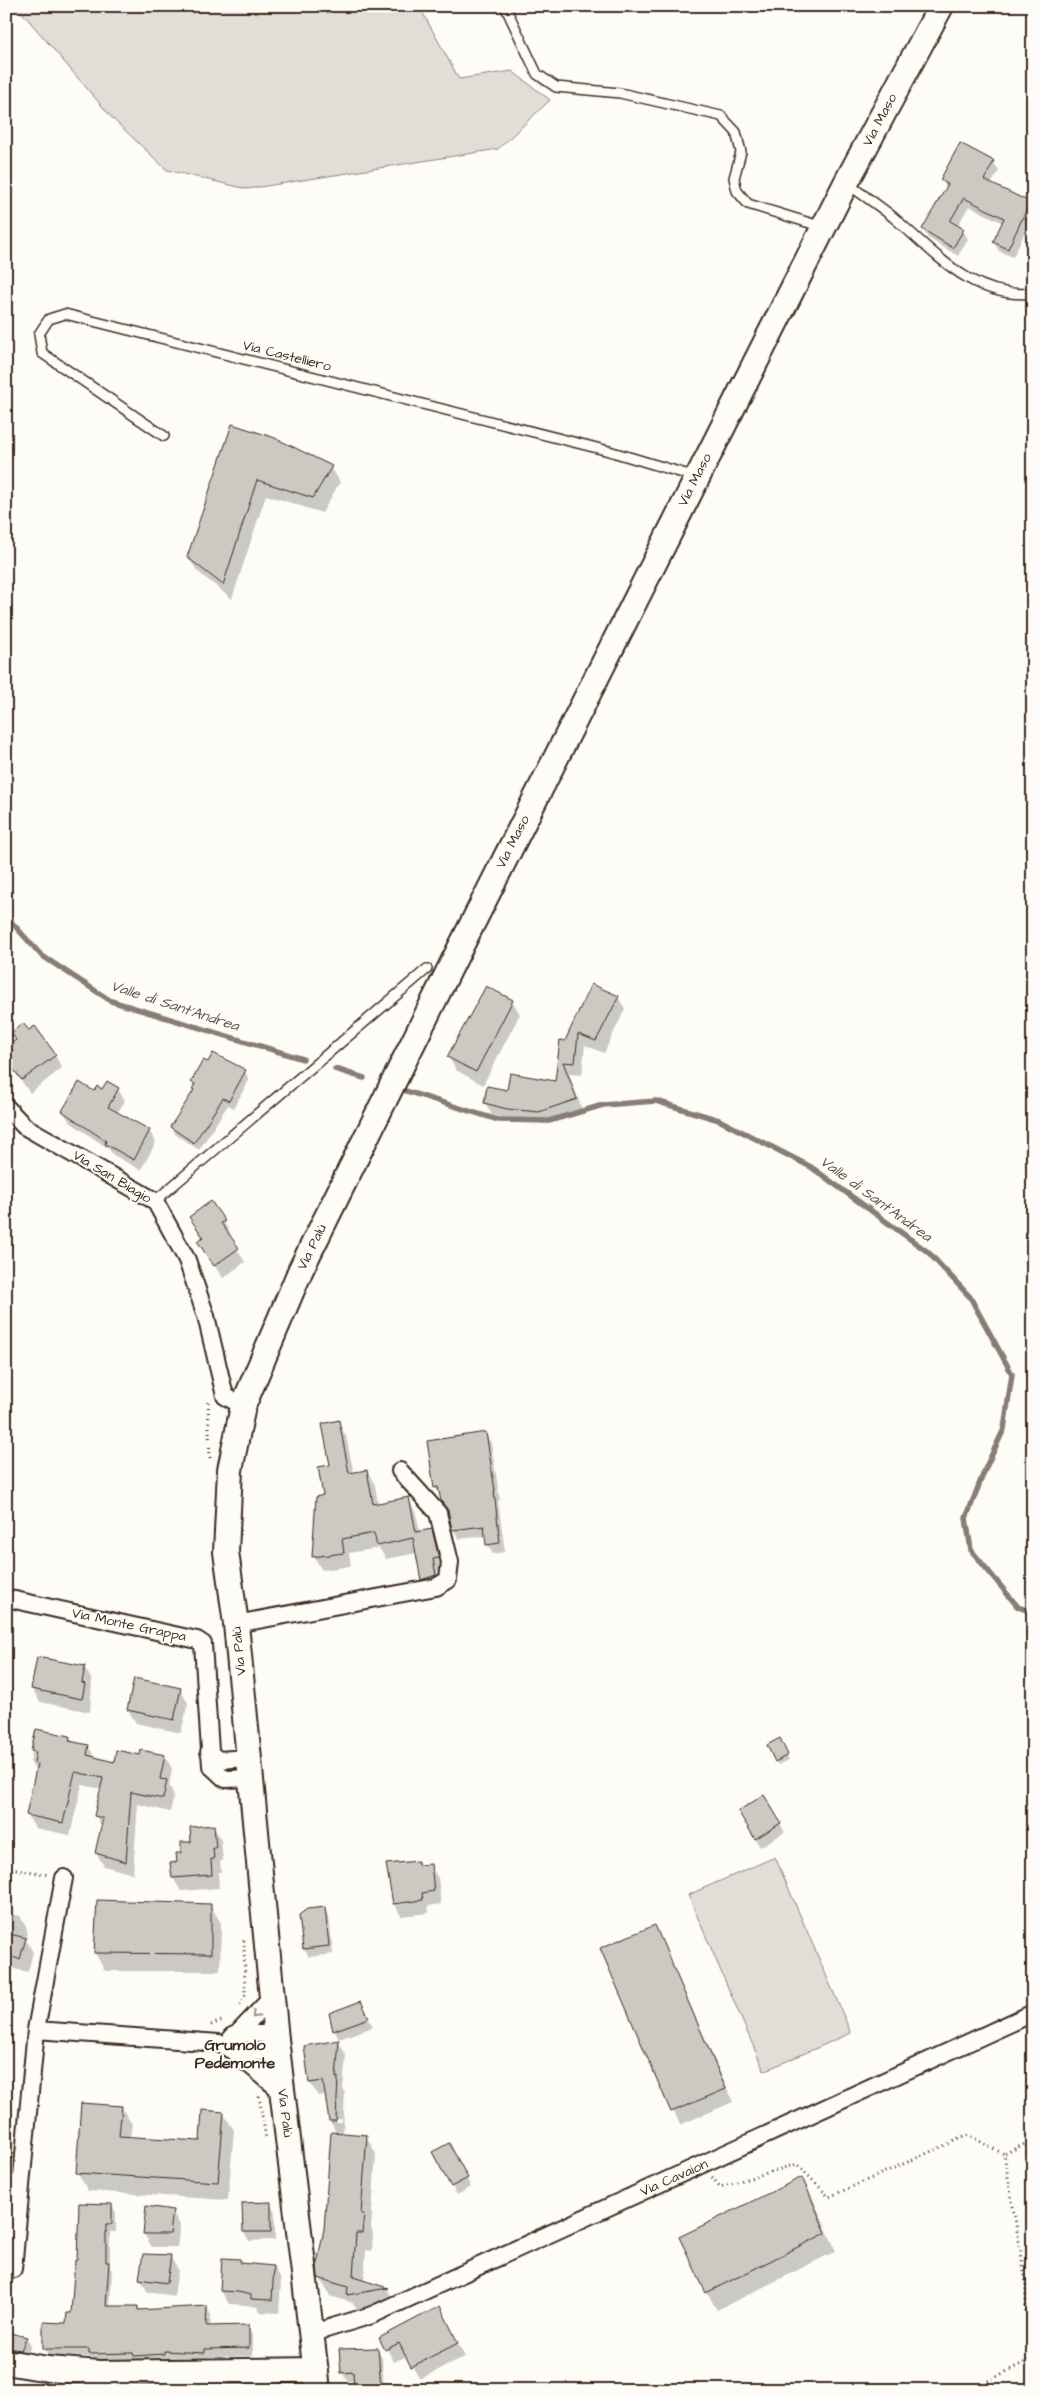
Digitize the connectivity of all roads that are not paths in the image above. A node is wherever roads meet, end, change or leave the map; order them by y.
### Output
1 (505, 6) edge
2 (941, 6) edge
3 (846, 183) junction
4 (822, 231) junction
5 (1033, 293) edge
6 (164, 436) dead end
7 (696, 477) junction
8 (455, 958) joint
9 (427, 969) dead end
10 (6, 1107) edge
11 (155, 1201) junction
12 (243, 1406) junction
13 (400, 1471) dead end
14 (6, 1598) edge
15 (236, 1624) junction
16 (251, 1768) junction
17 (64, 1878) road end
18 (272, 1997) junction
19 (1033, 2013) edge
20 (36, 2030) junction
21 (237, 2034) junction
22 (276, 2041) junction
23 (219, 2043) junction
24 (234, 2052) junction
25 (282, 2092) junction
26 (14, 2184) edge
27 (13, 2269) dead end
28 (311, 2331) junction
29 (6, 2362) edge
30 (317, 2380) edge

1 - 4 lane
2 - 3 main road, Via Maso
3 - 4 main road, Via Maso
3 - 5 lane
4 - 7 main road, Via Maso
6 - 7 lane, Via Castelliero
7 - 8 main road, Via Maso
8 - 12 main road, Via Palù
9 - 11 lane
10 - 11 street, Via San Biagio
11 - 12 street, Via San Biagio
12 - 15 main road, Via Palù
13 - 15 street
14 - 16 street, Via Monte Grappa
15 - 16 main road, Via Palù
16 - 18 main road, Via Palù
17 - 20 street
18 -> 21 street
18 - 22 main road, Via Palù
19 - 28 street, Via Cavaion
20 - 23 street
20 - 26 street
21 - 22 street
21 - 23 street
22 - 24 street
22 - 25 main road, Via Palù
23 - 24 street
24 - 25 street
25 - 28 main road, Via Palù
26 - 27 street
28 - 30 main road, Via Palù
29 - 30 main road

